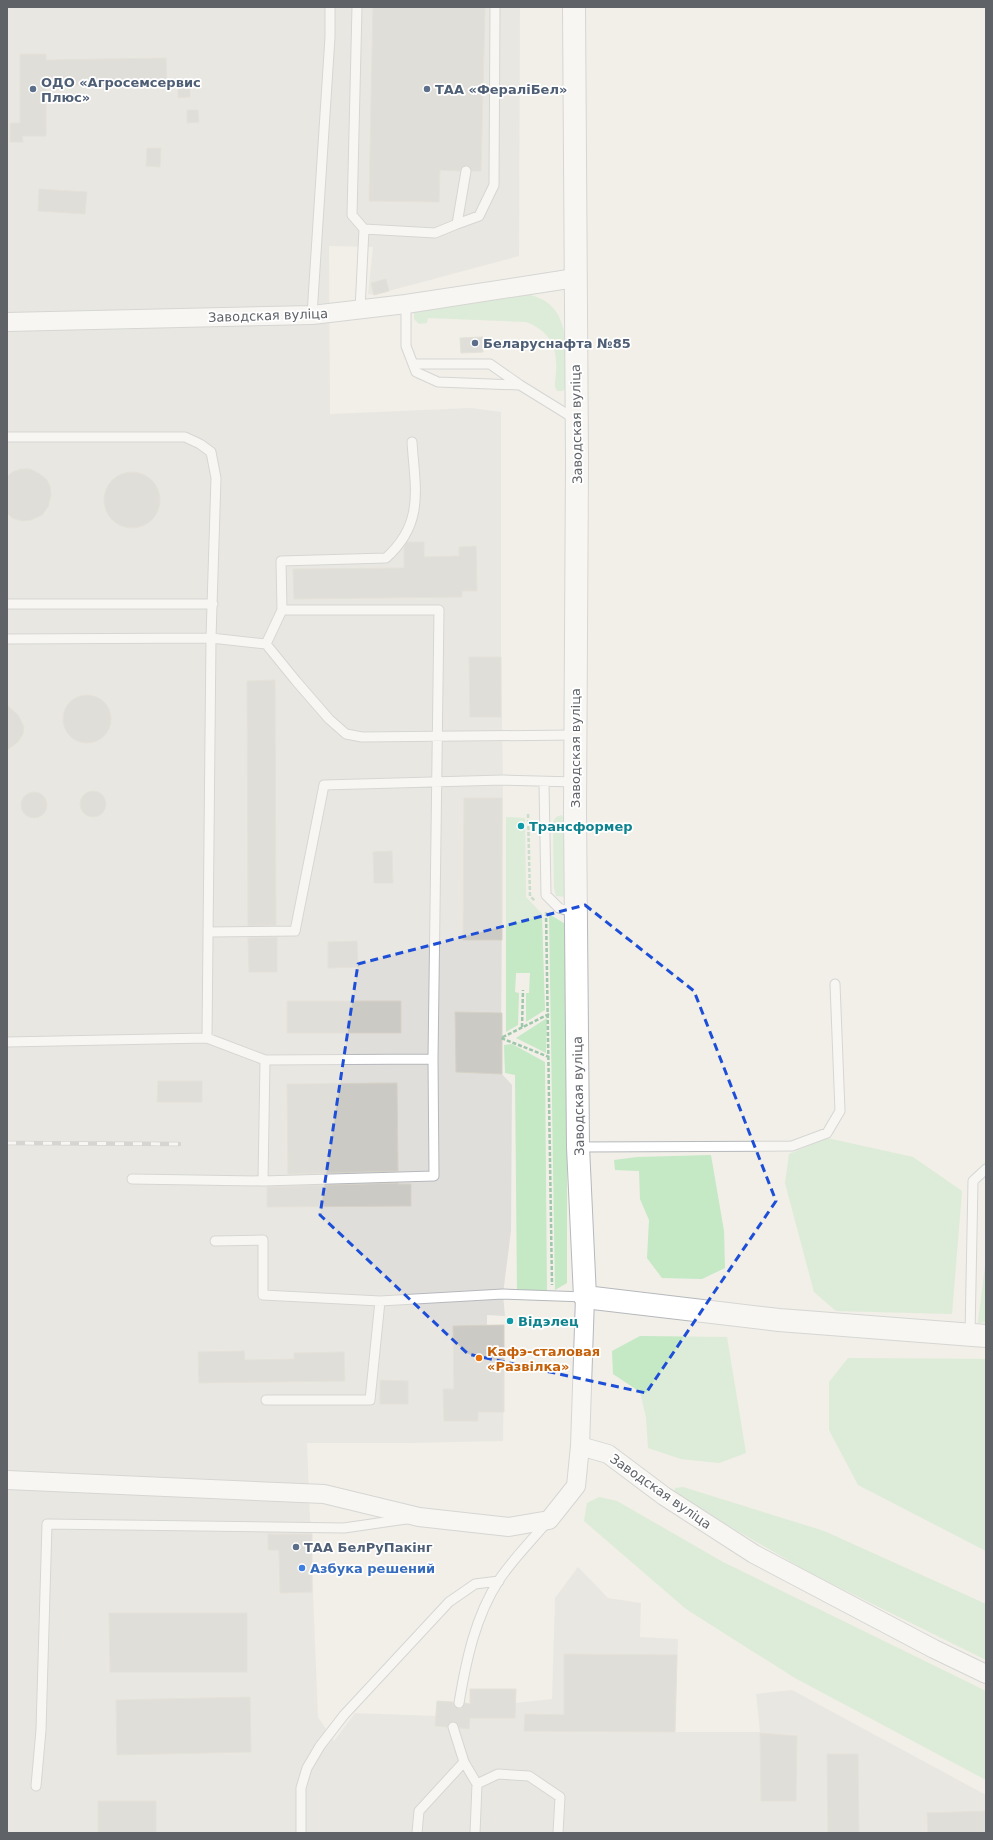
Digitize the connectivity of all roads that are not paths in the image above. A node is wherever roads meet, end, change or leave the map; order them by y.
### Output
1 (330, 7) edge
2 (357, 7) edge
3 (495, 7) edge
4 (574, 7) edge
5 (466, 171) dead end
6 (457, 224) junction
7 (364, 229) junction
8 (575, 278) junction
9 (406, 304) junction
10 (360, 310) junction
11 (312, 315) junction
12 (7, 322) edge
13 (413, 364) junction
14 (520, 385) junction
15 (575, 419) junction
16 (7, 437) edge
17 (412, 442) dead end
18 (7, 604) edge
19 (213, 604) junction
20 (282, 610) junction
21 (211, 638) junction
22 (7, 639) edge
23 (266, 644) junction
24 (576, 735) junction
25 (437, 737) junction
26 (437, 782) junction
27 (575, 782) junction
28 (544, 783) junction
29 (576, 913) junction
30 (208, 932) junction
31 (835, 984) dead end
32 (207, 1038) junction
33 (7, 1042) edge
34 (433, 1059) junction
35 (265, 1060) junction
36 (578, 1148) junction
37 (986, 1169) edge
38 (132, 1179) dead end
39 (263, 1181) junction
40 (215, 1241) dead end
41 (585, 1297) junction
42 (380, 1301) junction
43 (978, 1336) edge
44 (266, 1400) dead end
45 (580, 1446) junction
46 (7, 1480) edge
47 (419, 1516) junction
48 (549, 1520) junction
49 (499, 1580) junction
50 (986, 1674) edge
51 (459, 1703) dead end
52 (453, 1727) dead end
53 (464, 1762) junction
54 (477, 1784) junction
55 (36, 1786) dead end
56 (301, 1833) edge
57 (417, 1833) edge
58 (475, 1833) edge
59 (558, 1833) edge

1 - 11 lane
2 - 7 lane
3 - 6 lane
4 - 8 street, Заводская вуліца
5 - 6 lane
6 - 7 lane
7 - 10 lane
8 - 9 street, Заводская вуліца
8 - 15 street, Заводская вуліца
9 - 10 street, Заводская вуліца
9 - 13 lane
10 - 11 street, Заводская вуліца
11 - 12 street, Заводская вуліца
13 - 14 lane
13 - 14 lane
14 - 15 lane
15 - 24 street, Заводская вуліца
16 - 19 lane
17 - 20 lane
18 - 19 lane
19 - 21 lane
20 - 23 lane
20 - 25 lane
21 - 22 lane
21 - 23 lane
21 - 30 lane
23 - 25 lane
24 - 25 lane
24 - 27 street, Заводская вуліца
25 - 26 lane
26 - 28 lane
26 - 30 lane
26 - 34 lane
27 - 28 lane
27 - 29 street, Заводская вуліца
28 - 29 lane
29 - 36 street, Заводская вуліца
30 - 32 lane
31 - 36 lane
32 - 33 lane
32 - 35 lane
34 - 35 lane
34 - 39 lane
35 - 39 lane
36 - 41 street, Заводская вуліца
37 - 43 lane
38 - 39 lane
40 - 42 lane
41 - 42 lane
41 - 43 street
41 - 45 street, Заводская вуліца
42 - 44 lane
45 - 48 street
45 - 50 street, Заводская вуліца
46 - 47 street
47 - 48 street
47 - 55 lane
48 - 49 lane
49 - 51 lane
49 - 56 lane
52 - 53 lane
53 - 54 lane
53 - 57 lane
54 - 58 lane
54 - 59 lane

